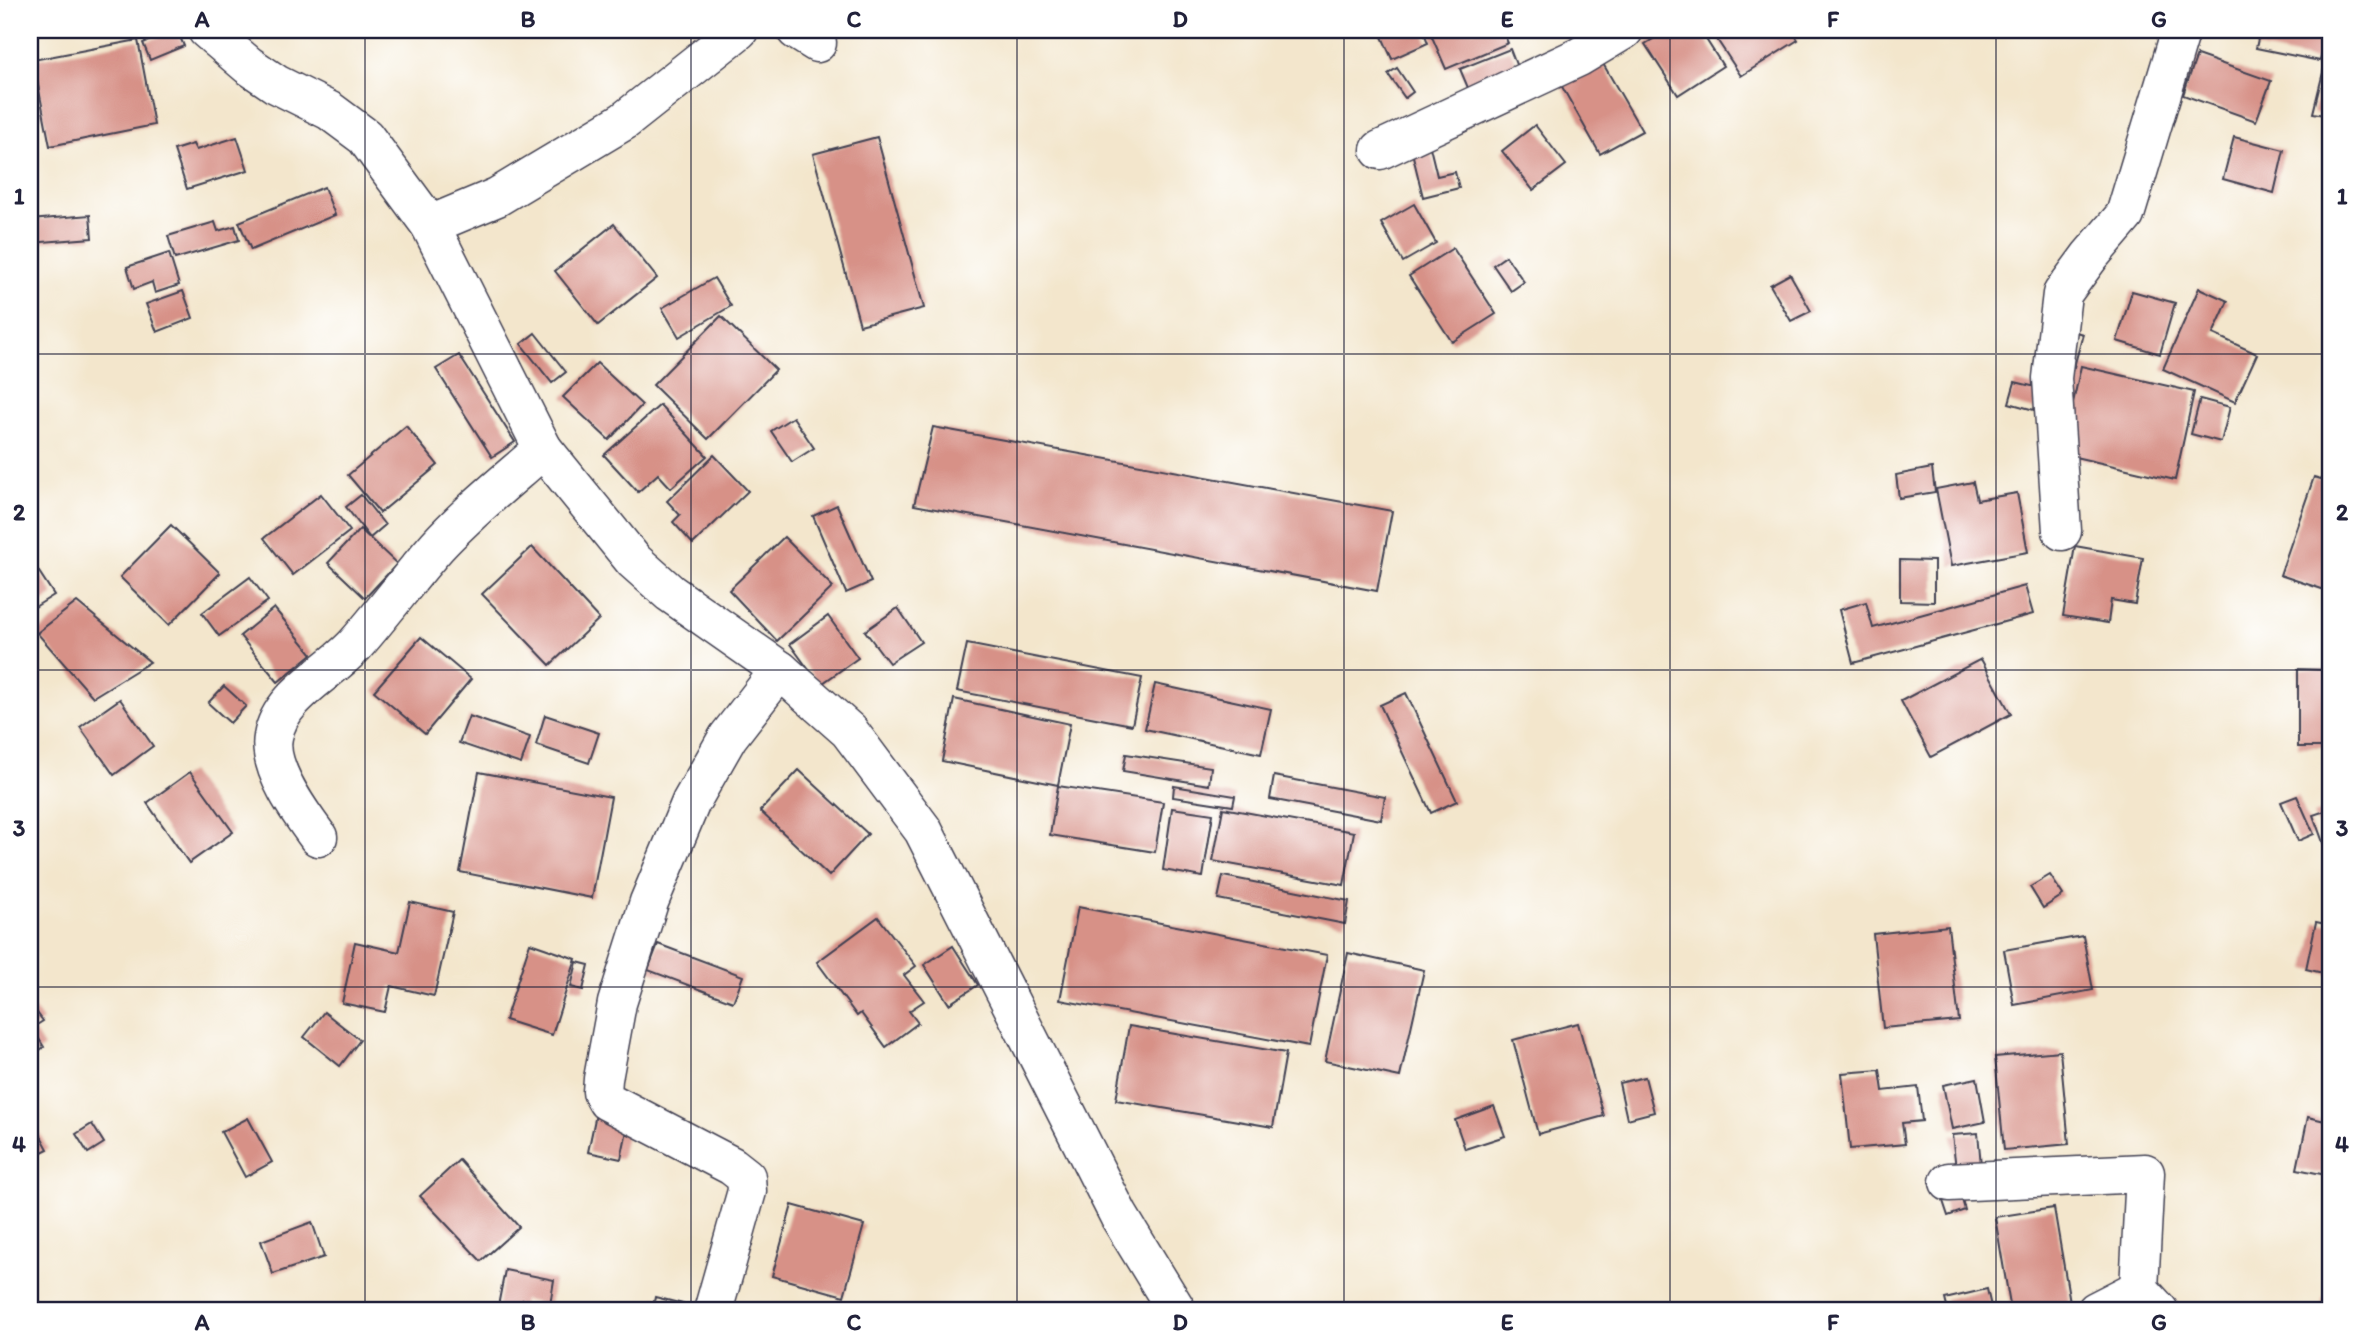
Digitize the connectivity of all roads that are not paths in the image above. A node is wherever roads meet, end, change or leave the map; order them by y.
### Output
1 (207, 30) edge
2 (739, 30) edge
3 (1624, 30) edge
4 (2181, 30) edge
5 (1380, 150) dead end
6 (430, 225) junction
7 (543, 449) junction
8 (2062, 531) dead end
9 (780, 670) junction
10 (318, 837) dead end
11 (1949, 1182) dead end
12 (2149, 1300) edge
13 (713, 1311) edge
14 (1177, 1311) edge
15 (2096, 1311) edge

1 - 6 street
2 - 6 street
3 - 5 street
4 - 8 street
6 - 7 street
7 - 9 street
7 - 10 street
9 - 13 street
9 - 14 street
11 - 12 street
12 - 15 street

